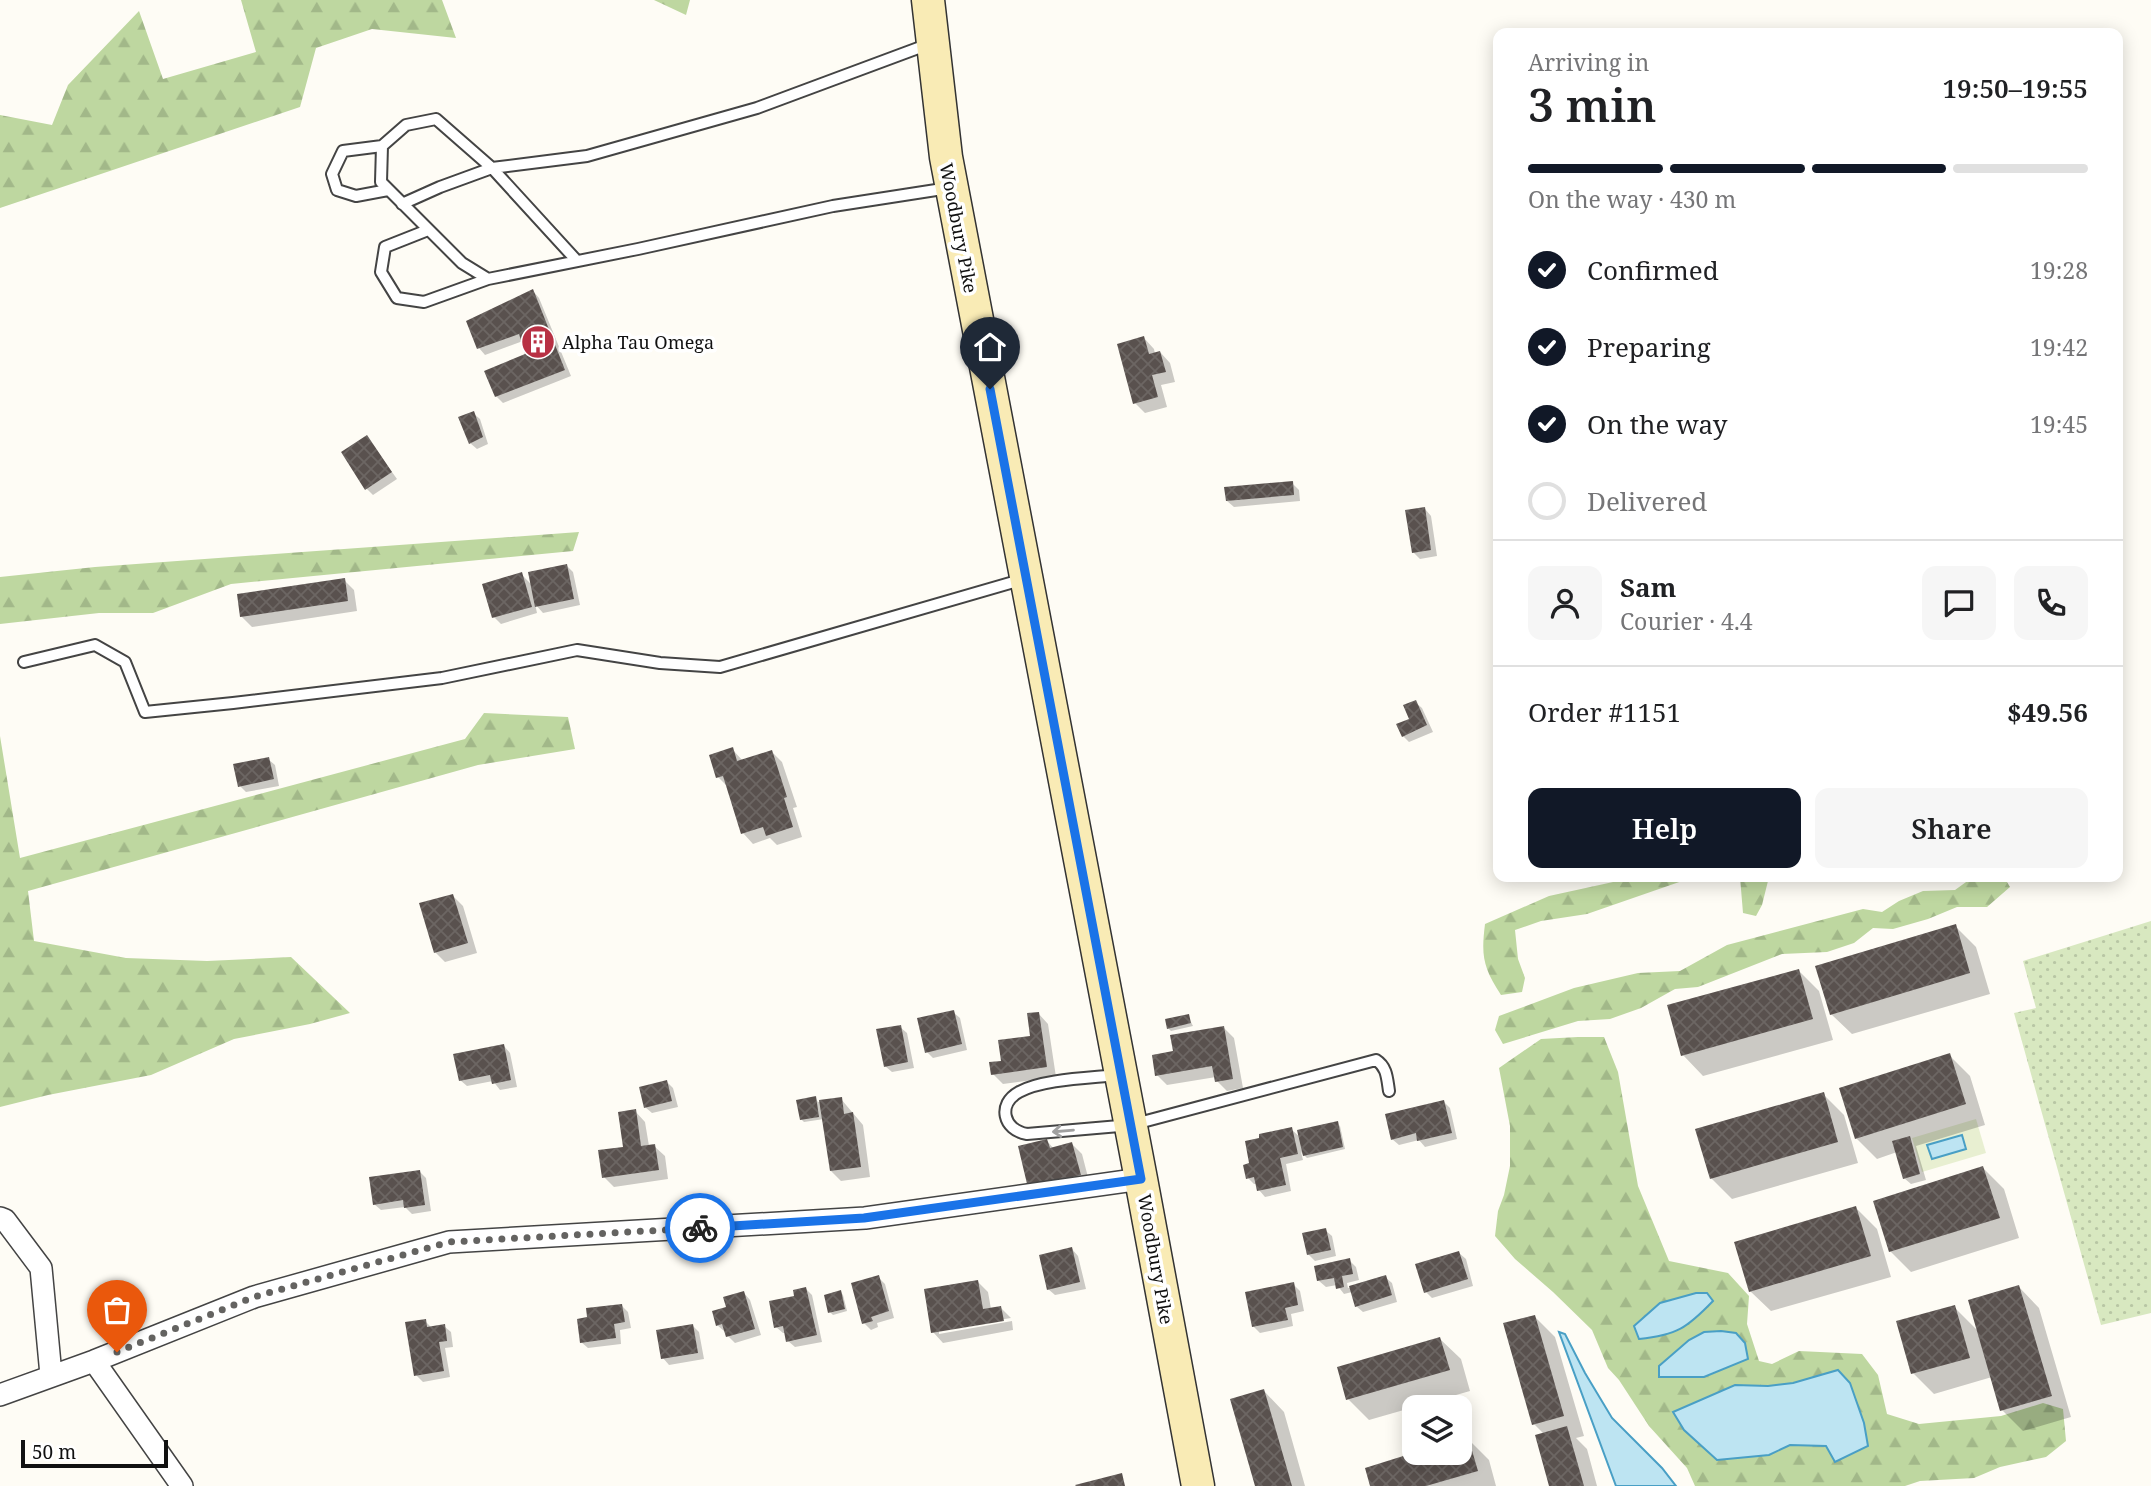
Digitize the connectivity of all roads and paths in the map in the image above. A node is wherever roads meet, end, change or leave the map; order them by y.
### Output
1 (928, 0) edge
2 (933, 42) junction
3 (382, 146) junction
4 (492, 167) junction
5 (951, 187) junction
6 (388, 190) junction
7 (402, 204) junction
8 (428, 230) junction
9 (577, 261) junction
10 (488, 279) junction
11 (1026, 579) junction
12 (24, 662) dead end
13 (1121, 1074) junction
14 (1389, 1091) dead end
15 (1131, 1125) junction
16 (1141, 1179) junction
17 (0, 1218) edge
18 (94, 1361) junction
19 (51, 1375) junction
20 (0, 1395) edge
21 (182, 1486) edge
22 (1198, 1486) edge

1 - 2 street, Woodbury Pike
2 - 4 lane
2 - 5 street, Woodbury Pike
3 - 4 lane
3 - 6 lane
3 - 6 lane
4 - 7 lane
4 - 9 lane
5 - 9 lane
5 - 11 street, Woodbury Pike
6 - 7 lane
7 - 8 lane
8 - 10 lane
8 - 10 lane
9 - 10 lane
11 - 12 lane
11 - 13 street, Woodbury Pike
13 - 15 street, Woodbury Pike
15 -> 13 lane
14 - 15 lane
15 - 16 street, Woodbury Pike
16 - 18 street
16 - 22 street, Woodbury Pike
17 - 19 street
18 - 19 street
18 - 21 street
19 - 20 street

